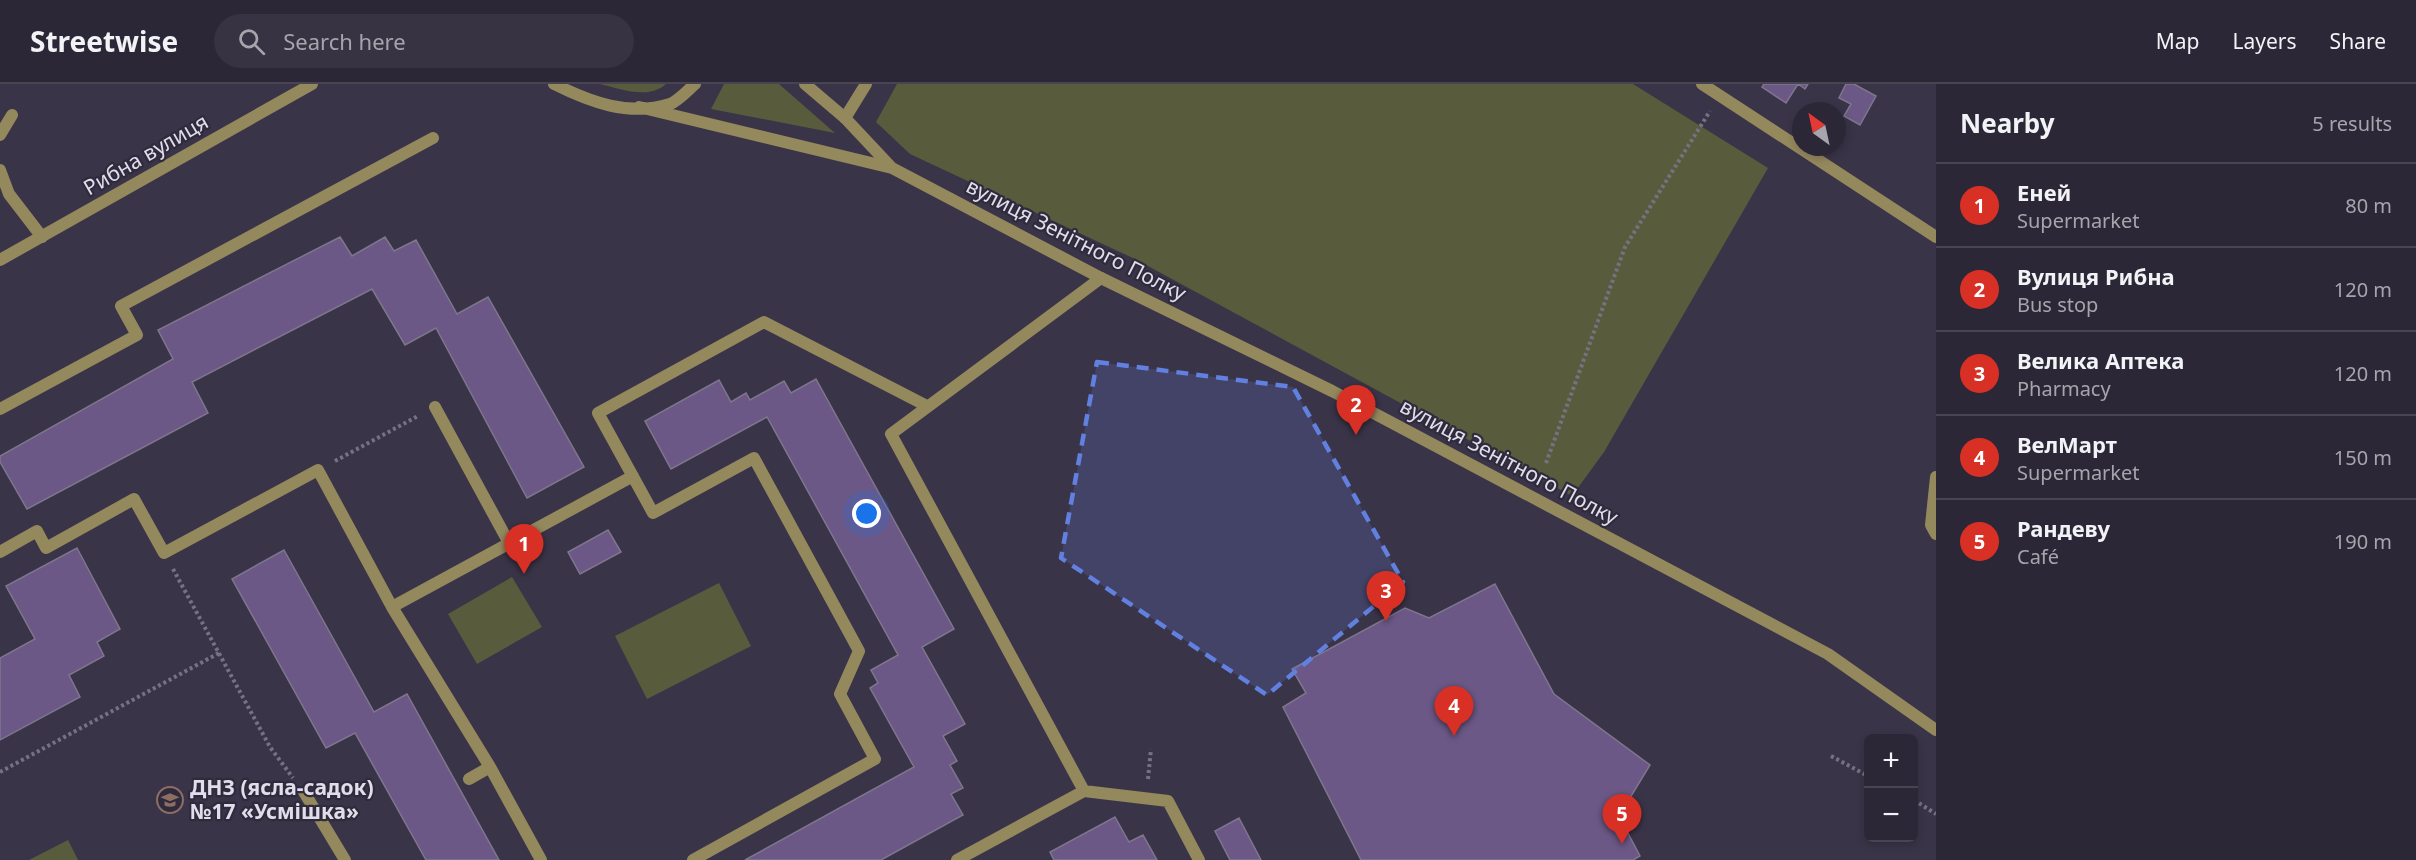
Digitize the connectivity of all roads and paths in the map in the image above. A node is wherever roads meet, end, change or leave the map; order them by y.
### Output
1 (312, 84) edge
2 (554, 84) edge
3 (695, 84) edge
4 (805, 84) edge
5 (866, 84) edge
6 (1702, 84) edge
7 (1727, 84) edge
8 (1720, 95) junction
9 (639, 107) junction
10 (12, 116) dead end
11 (845, 118) junction
12 (0, 135) edge
13 (433, 138) dead end
14 (892, 168) junction
15 (0, 170) edge
16 (42, 237) junction
17 (1936, 237) edge
18 (0, 260) edge
19 (1101, 278) junction
20 (927, 406) junction
21 (435, 407) joint
22 (0, 409) edge
23 (1546, 463) dead end
24 (318, 470) junction
25 (633, 476) junction
26 (1936, 477) edge
27 (1936, 534) edge
28 (509, 543) junction
29 (0, 552) edge
30 (164, 553) junction
31 (392, 607) junction
32 (219, 653) junction
33 (1936, 730) edge
34 (1151, 749) dead end
35 (1831, 756) dead end
36 (490, 767) junction
37 (0, 772) edge
38 (1864, 773) edge
39 (469, 779) dead end
40 (1084, 791) junction
41 (304, 792) joint
42 (1145, 797) junction
43 (1918, 803) edge
44 (1936, 814) edge
45 (345, 860) edge
46 (542, 860) edge
47 (693, 860) edge
48 (957, 860) edge
49 (1199, 860) edge

1 - 16 street, Рибна вулиця
2 - 9 street
3 - 9 street
4 - 11 street, вулиця Зенітного Полку
5 - 11 street
6 - 8 street
7 - 8 street
8 - 17 street
8 - 23 path
9 - 14 street, вулиця Зенітного Полку
10 - 12 street
11 - 14 street, вулиця Зенітного Полку
13 - 22 street
14 - 19 street, вулиця Зенітного Полку
15 - 16 street
16 - 18 street, Рибна вулиця
19 - 20 street
19 - 33 street, вулиця Зенітного Полку
20 - 25 street
20 - 40 street
21 - 24 path
21 - 28 street
24 - 30 street
24 - 31 street
25 - 28 street
25 - 47 street
26 - 27 street
28 - 31 street
29 - 30 street
30 - 32 path
31 - 36 street
32 - 37 path
32 - 41 path
34 - 42 path
35 - 38 path
36 - 39 street
36 - 46 street
40 - 42 street
40 - 48 street
41 - 45 street
42 - 49 street
43 - 44 path

